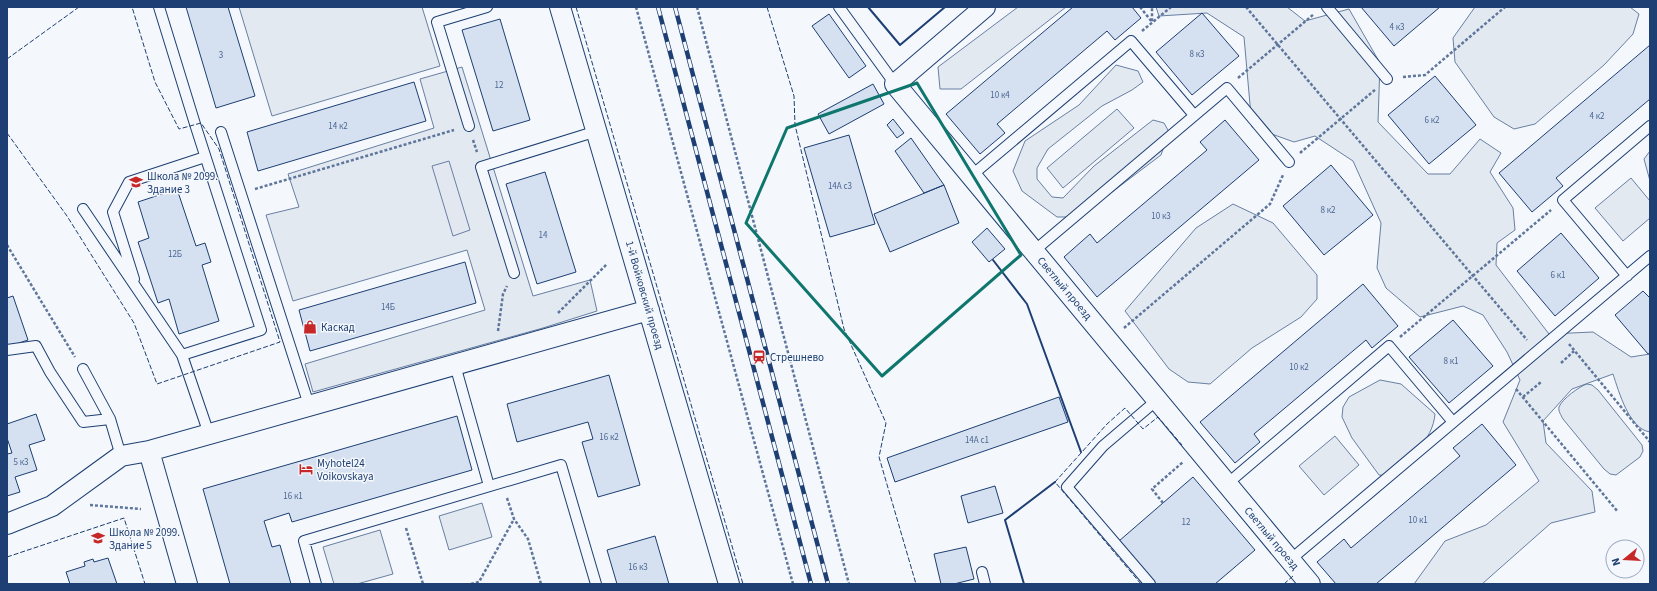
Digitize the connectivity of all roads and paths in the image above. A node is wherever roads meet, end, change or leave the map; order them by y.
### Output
1 (159, 7) edge
2 (487, 7) edge
3 (560, 7) edge
4 (636, 7) edge
5 (697, 7) edge
6 (839, 7) edge
7 (985, 7) edge
8 (1140, 7) edge
9 (1152, 7) edge
10 (1171, 7) edge
11 (1246, 7) edge
12 (1327, 7) edge
13 (1317, 12) dead end
14 (1152, 22) junction
15 (1131, 41) junction
16 (1278, 44) junction
17 (1387, 79) dead end
18 (895, 84) junction
19 (1227, 88) junction
20 (1194, 115) junction
21 (469, 126) junction
22 (1650, 126) edge
23 (596, 131) junction
24 (222, 132) dead end
25 (206, 157) junction
26 (1289, 162) dead end
27 (481, 167) junction
28 (971, 176) junction
29 (241, 193) junction
30 (1563, 200) junction
31 (83, 209) dead end
32 (7, 246) edge
33 (1034, 251) junction
34 (1650, 256) edge
35 (607, 264) dead end
36 (514, 273) joint
37 (1473, 276) junction
38 (1627, 276) junction
39 (138, 291) junction
40 (649, 310) junction
41 (554, 317) dead end
42 (498, 333) dead end
43 (1560, 333) junction
44 (1389, 346) junction
45 (7, 350) edge
46 (1574, 351) junction
47 (1537, 352) junction
48 (182, 355) junction
49 (1561, 363) dead end
50 (455, 364) junction
51 (83, 369) joint
52 (1506, 378) junction
53 (1541, 382) dead end
54 (1523, 398) junction
55 (1157, 400) junction
56 (309, 405) junction
57 (110, 419) junction
58 (1453, 422) junction
59 (209, 434) junction
60 (1650, 442) edge
61 (1198, 449) junction
62 (149, 451) junction
63 (121, 456) junction
64 (502, 482) junction
65 (1226, 484) junction
66 (489, 486) junction
67 (1163, 503) dead end
68 (89, 505) dead end
69 (141, 509) dead end
70 (401, 512) junction
71 (1618, 512) dead end
72 (514, 519) junction
73 (7, 524) edge
74 (1290, 560) junction
75 (982, 572) dead end
76 (187, 584) edge
77 (316, 584) edge
78 (423, 584) edge
79 (471, 584) edge
80 (541, 584) edge
81 (596, 584) edge
82 (729, 584) edge
83 (793, 584) edge
84 (849, 584) edge
85 (985, 584) edge
86 (1150, 584) edge
87 (1310, 584) edge

1 - 25 lane
2 - 21 lane
3 - 23 street, 1-й Войковский проезд
4 - 83 path
5 - 84 path
6 - 18 lane
7 - 18 street
8 - 14 path
9 - 14 path
10 - 14 path
11 - 16 path
12 - 17 lane
13 - 16 path
14 - 15 path
15 - 20 lane
15 - 28 lane
16 - 19 path
16 - 37 path
18 - 28 street, Светлый проезд
19 - 20 lane
19 - 26 lane
20 - 33 lane
21 - 27 path
21 - 29 path
22 - 30 lane
23 - 27 lane
23 - 40 street, 1-й Войковский проезд
24 - 29 lane
25 - 39 lane
25 - 48 lane
27 - 36 lane
28 - 33 street, Светлый проезд
29 - 56 lane
30 - 37 path
30 - 38 lane
31 - 39 lane
32 - 51 path
33 - 55 street, Светлый проезд
34 - 38 lane
35 - 41 path
36 - 42 path
37 - 44 path
37 - 47 path
38 - 43 lane
39 - 48 lane
40 - 50 street
40 - 82 street, 1-й Войковский проезд
43 - 46 path
43 - 47 lane
44 - 58 lane
44 - 65 lane
45 - 57 lane
46 - 49 path
46 - 60 path
47 - 52 lane
48 - 59 lane
50 - 56 street
50 - 66 lane
51 - 57 lane
52 - 54 path
52 - 58 lane
53 - 54 path
54 - 71 path
55 - 61 street, Светлый проезд
55 - 86 lane
56 - 59 street
57 - 63 lane
58 - 74 lane
59 - 62 street
61 - 65 street, Светлый проезд
61 - 67 path
62 - 63 street
62 - 76 street
63 - 73 street
64 - 66 lane
64 - 72 path
64 - 81 lane
65 - 74 street, Светлый проезд
66 - 70 lane
68 - 69 path
70 - 77 lane
70 - 78 path
72 - 79 path
72 - 80 path
74 - 87 street, Светлый проезд
75 - 85 lane

